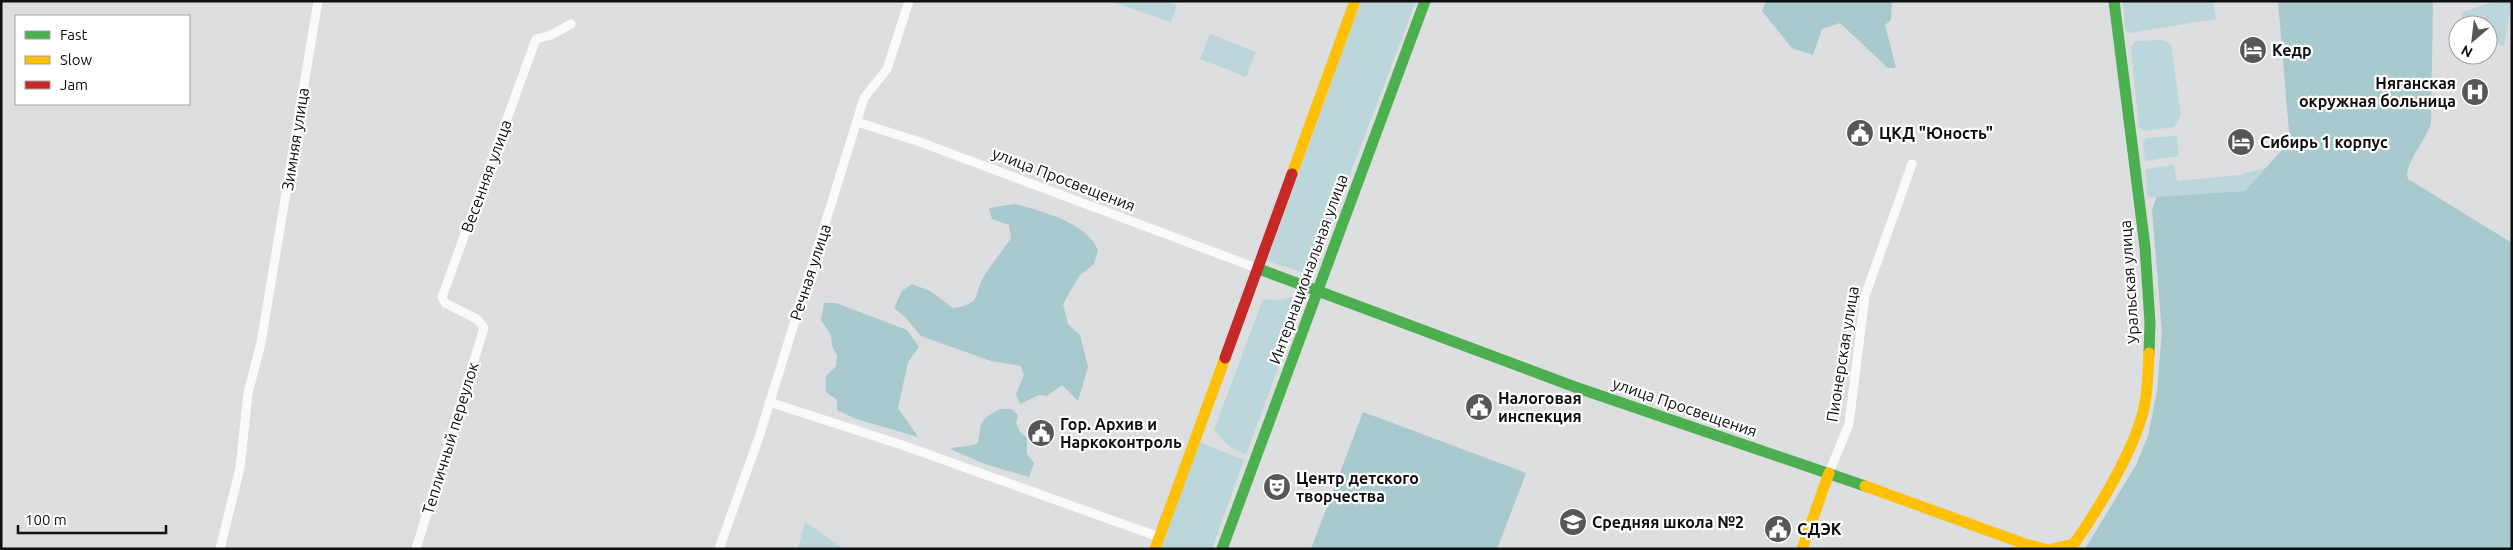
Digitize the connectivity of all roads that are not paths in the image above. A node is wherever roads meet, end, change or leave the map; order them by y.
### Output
1 (318, 1) edge
2 (909, 1) edge
3 (1355, 1) edge
4 (1425, 1) edge
5 (2114, 1) edge
6 (570, 24) dead end
7 (857, 122) junction
8 (1912, 164) dead end
9 (1258, 269) junction
10 (1317, 289) junction
11 (484, 328) joint
12 (769, 402) junction
13 (1829, 473) junction
14 (1159, 538) junction
15 (2058, 548) edge
16 (220, 549) edge
17 (416, 549) edge
18 (719, 549) edge
19 (1155, 549) edge
20 (1222, 549) edge
21 (1802, 549) edge
22 (2045, 549) edge

1 - 16 street, Зимняя улица
2 - 7 street, Речная улица
3 - 9 street
4 - 10 street, Интернациональная улица
5 - 15 street, Уральская улица
6 - 11 street, Весенняя улица
7 - 9 street, улица Просвещения
7 - 12 street, Речная улица
8 - 13 street, Пионерская улица
9 - 10 street, улица Просвещения
9 - 14 street
10 - 13 street, улица Просвещения
10 - 20 street, Интернациональная улица
11 - 17 street, Тепличный переулок
12 - 14 street
12 - 18 street, Речная улица
13 - 21 street, Пионерская улица
13 - 22 street, улица Просвещения
14 - 19 street

